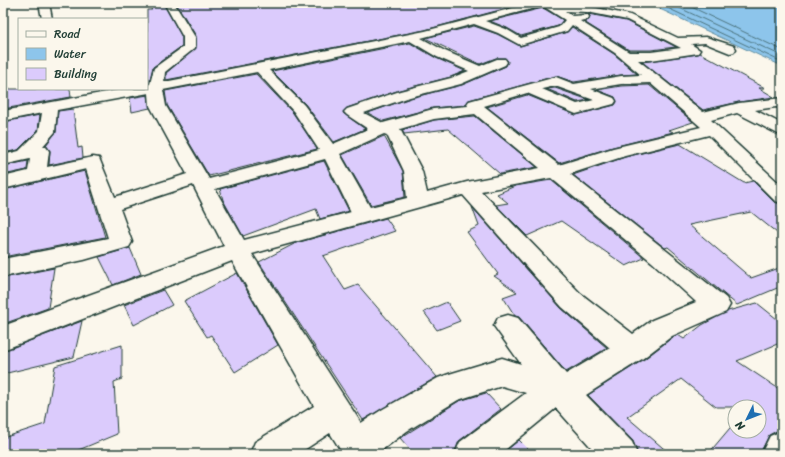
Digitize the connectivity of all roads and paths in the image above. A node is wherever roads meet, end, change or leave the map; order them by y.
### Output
1 (44, 3) edge
2 (169, 3) edge
3 (597, 3) edge
4 (543, 5) edge
5 (609, 14) junction
6 (47, 18) edge
7 (475, 21) junction
8 (568, 22) junction
9 (411, 37) junction
10 (676, 41) junction
11 (730, 49) dead end
12 (625, 56) junction
13 (501, 62) dead end
14 (260, 68) junction
15 (480, 71) junction
16 (653, 79) junction
17 (150, 88) edge
18 (528, 88) junction
19 (575, 88) junction
20 (139, 90) edge
21 (782, 104) edge
22 (50, 107) junction
23 (739, 108) junction
24 (478, 109) junction
25 (3, 116) edge
26 (706, 124) junction
27 (384, 128) junction
28 (782, 131) edge
29 (26, 154) junction
30 (331, 154) junction
31 (3, 160) edge
32 (555, 171) junction
33 (37, 174) junction
34 (201, 181) junction
35 (3, 183) edge
36 (467, 188) junction
37 (782, 197) edge
38 (418, 201) junction
39 (108, 206) junction
40 (364, 216) junction
41 (237, 250) junction
42 (3, 268) edge
43 (508, 326) dead end
44 (3, 338) edge
45 (632, 350) junction
46 (560, 391) junction
47 (336, 411) junction
48 (782, 448) edge
49 (362, 450) edge
50 (268, 454) edge
51 (472, 454) edge
52 (620, 454) edge
53 (778, 454) edge

1 - 6 street
2 - 17 street
3 - 5 street
4 - 5 street
4 - 7 street
4 - 8 street
4 - 8 street
5 - 8 street
5 - 10 street
7 - 8 street
7 - 9 street
8 - 12 street
9 - 14 street
9 - 15 street
10 - 11 street
10 - 12 street
12 - 16 street
13 - 15 street
14 - 17 street
14 - 30 street
15 - 27 street
16 - 19 street
16 - 26 street
17 - 34 street
18 - 19 street
18 - 19 street
18 - 24 street
20 - 22 street
21 - 23 street
22 - 25 street
22 - 29 street
23 - 26 street
23 - 28 street
24 - 27 street
24 - 32 street
26 - 32 street
26 - 37 street
27 - 30 street
27 - 38 street
29 - 31 street
29 - 33 street
30 - 34 street
30 - 40 street
32 - 36 street
32 - 45 street
33 - 35 street
33 - 39 street
34 - 39 street
34 - 41 street
36 - 38 street
36 - 45 street
38 - 40 street
39 - 42 street
40 - 41 street
41 - 44 street
41 - 47 street
43 - 46 street
45 - 46 street
46 - 49 street
46 - 51 street
46 - 52 street
47 - 49 street
47 - 50 street
48 - 53 street

